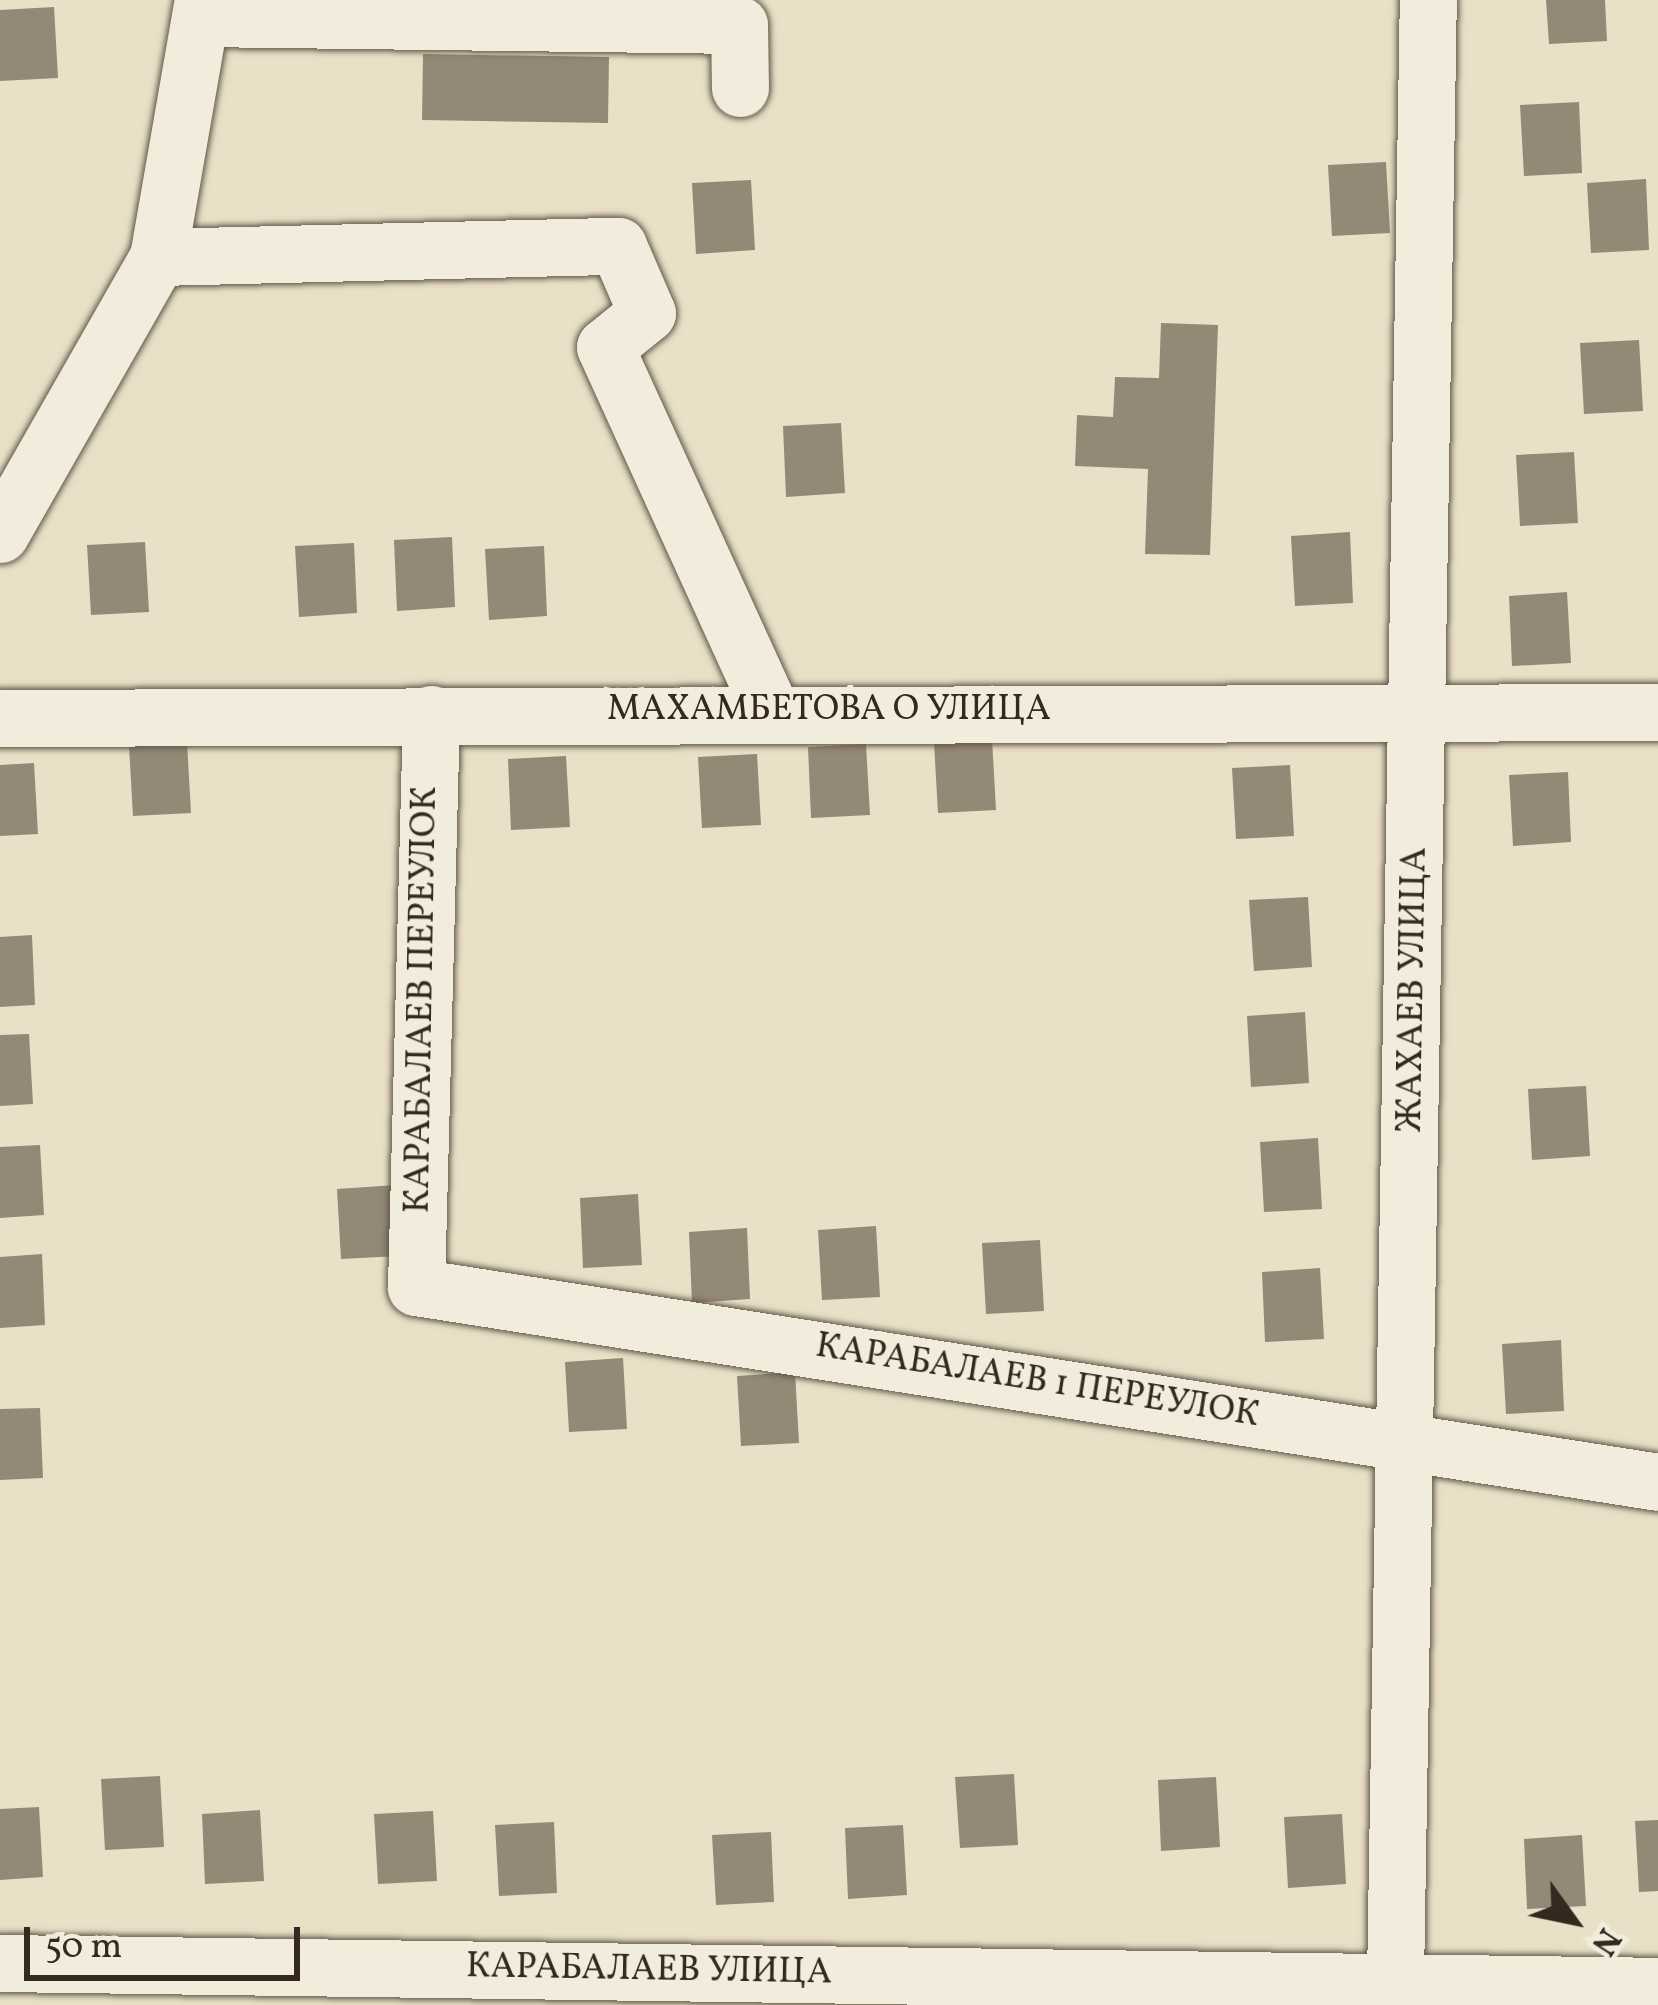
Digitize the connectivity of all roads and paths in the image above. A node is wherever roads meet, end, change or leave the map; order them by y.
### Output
1 (1428, 0) edge
2 (202, 9) edge
3 (740, 88) dead end
4 (158, 256) junction
5 (0, 534) edge
6 (1420, 706) junction
7 (771, 712) junction
8 (1658, 712) edge
9 (431, 714) junction
10 (0, 718) edge
11 (416, 1287) joint
12 (1404, 1440) junction
13 (1658, 1482) edge
14 (0, 1964) edge
15 (1395, 1980) junction
16 (1658, 1986) edge

1 - 6 street, ЖАХАЕВ УЛИЦА
2 - 3 street
2 - 4 street
4 - 5 street
4 - 7 street
6 - 7 street, МАХАМБЕТОВА О УЛИЦА
6 - 8 street, МАХАМБЕТОВА О УЛИЦА
6 - 12 street, ЖАХАЕВ УЛИЦА
7 - 9 street, МАХАМБЕТОВА О УЛИЦА
9 - 10 street, МАХАМБЕТОВА О УЛИЦА
9 - 11 street, КАРАБАЛАЕВ ПЕРЕУЛОК
11 - 12 street, КАРАБАЛАЕВ 1 ПЕРЕУЛОК
12 - 13 street, КАРАБАЛАЕВ 1 ПЕРЕУЛОК
12 - 15 street, ЖАХАЕВ УЛИЦА
14 - 15 street, КАРАБАЛАЕВ УЛИЦА
15 - 16 street, КАРАБАЛАЕВ УЛИЦА

